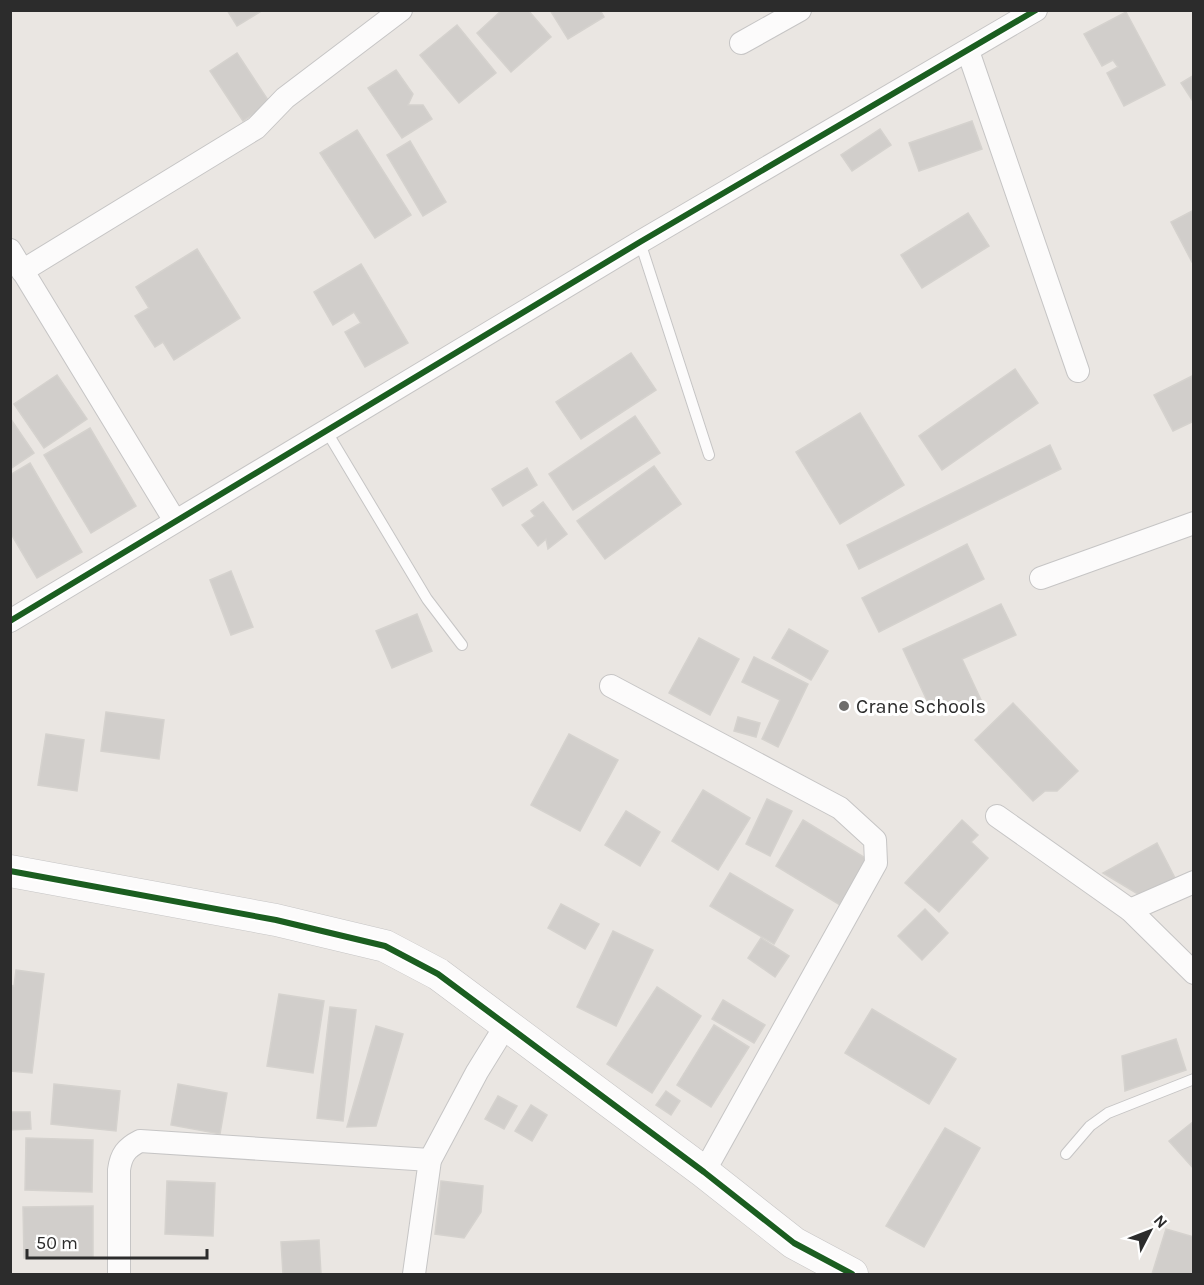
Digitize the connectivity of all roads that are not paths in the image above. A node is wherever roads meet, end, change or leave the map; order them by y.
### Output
1 (401, 10) edge
2 (800, 10) edge
3 (1036, 10) edge
4 (741, 43) dead end
5 (968, 51) junction
6 (640, 242) junction
7 (10, 250) edge
8 (22, 271) junction
9 (1078, 371) dead end
10 (327, 432) junction
11 (709, 455) dead end
12 (175, 520) junction
13 (1194, 523) edge
14 (1041, 578) dead end
15 (10, 621) edge
16 (462, 645) dead end
17 (611, 686) dead end
18 (996, 816) dead end
19 (10, 871) edge
20 (1194, 882) edge
21 (1130, 910) junction
22 (1194, 972) edge
23 (506, 1025) junction
24 (1194, 1079) edge
25 (1066, 1154) dead end
26 (430, 1160) junction
27 (704, 1172) junction
28 (119, 1275) edge
29 (414, 1275) edge
30 (852, 1275) edge

1 - 8 street
2 - 4 street
3 - 5 street
5 - 6 street
5 - 9 street
6 - 10 street
6 - 11 lane
7 - 8 street
8 - 12 street
10 - 12 street
10 - 16 lane
12 - 15 street
13 - 14 street
17 - 27 street
18 - 21 street
19 - 23 street
20 - 21 street
21 - 22 street
23 - 26 street
23 - 27 street
24 - 25 lane
26 - 28 street
26 - 29 street
27 - 30 street

